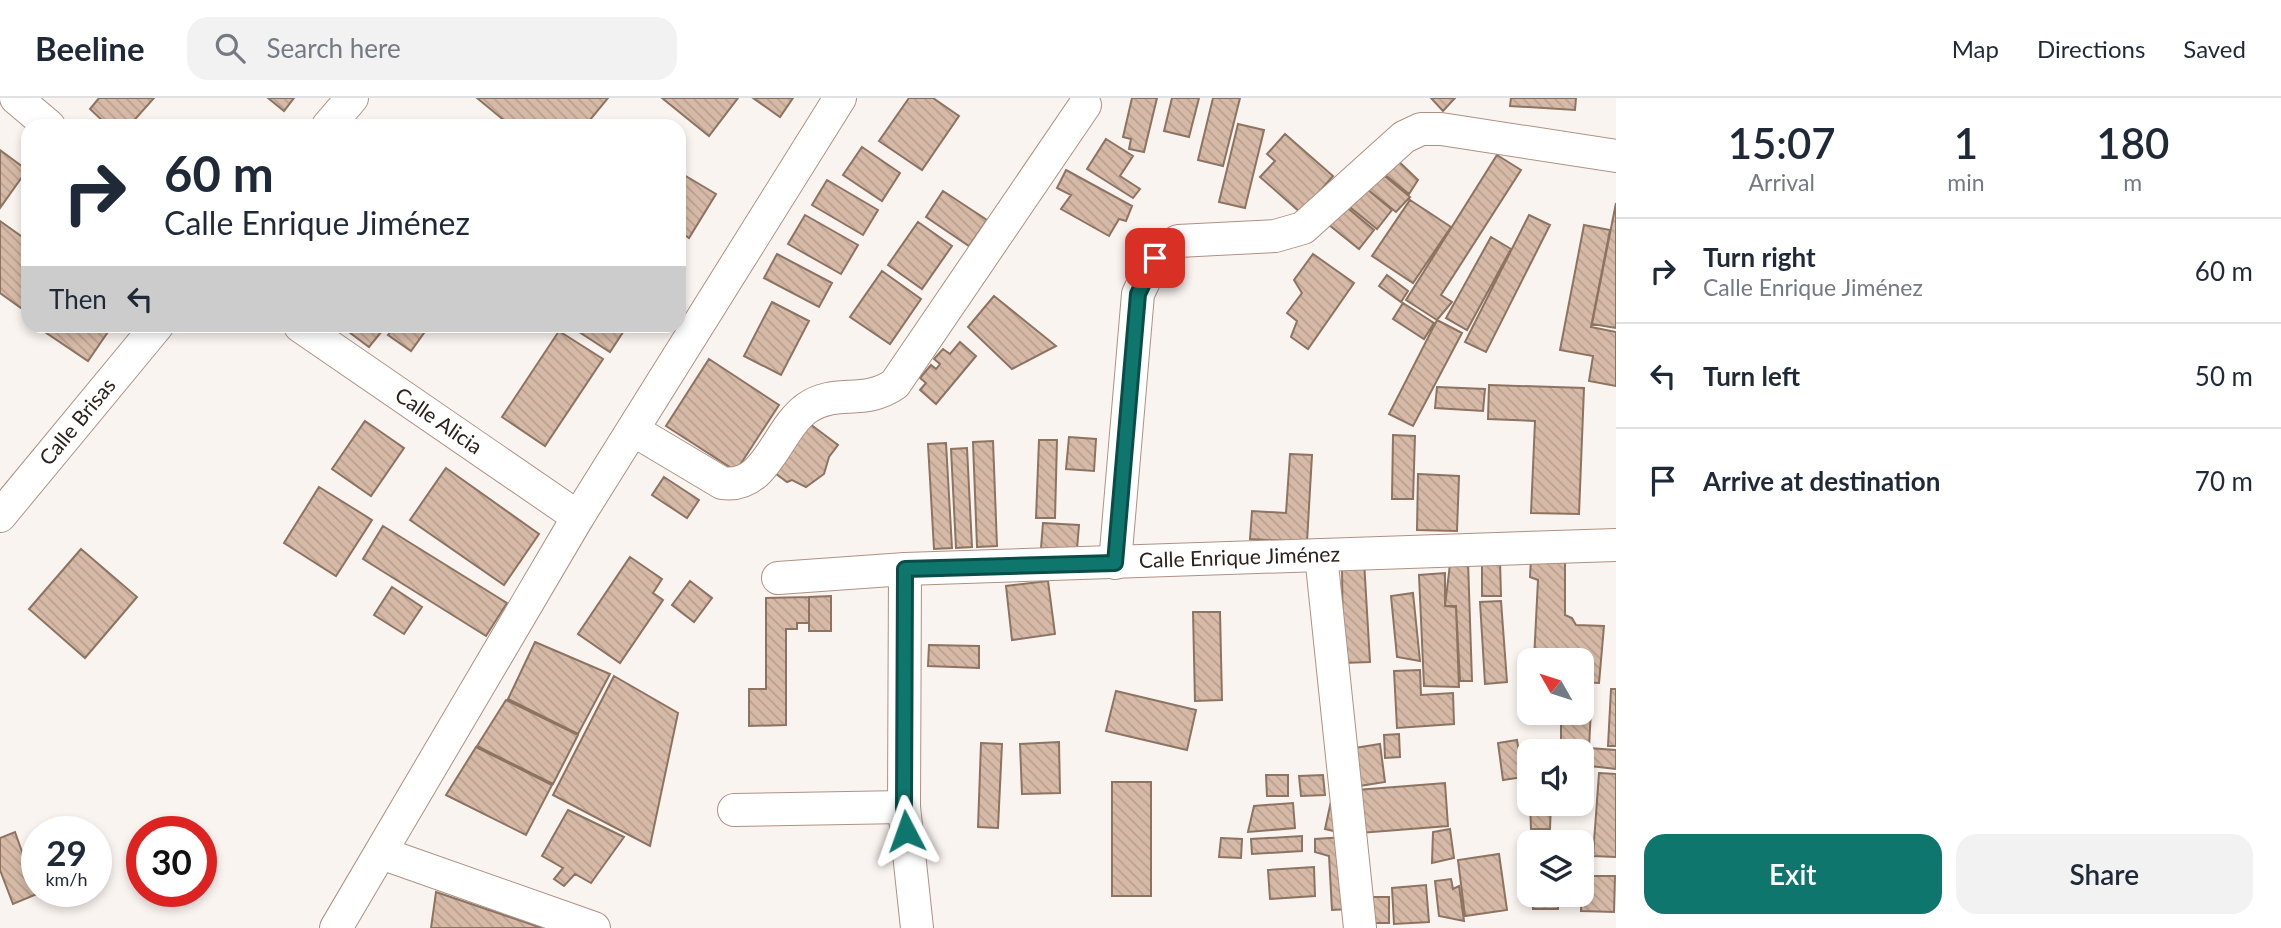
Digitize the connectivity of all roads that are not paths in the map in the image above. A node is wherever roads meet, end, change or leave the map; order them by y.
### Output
1 (16, 98) edge
2 (352, 98) edge
3 (840, 98) edge
4 (1085, 105) dead end
5 (41, 119) edge
6 (334, 119) edge
7 (1616, 156) edge
8 (151, 333) edge
9 (310, 333) edge
10 (633, 430) junction
11 (0, 516) edge
12 (579, 517) junction
13 (1616, 545) edge
14 (1321, 555) junction
15 (1115, 563) junction
16 (905, 569) junction
17 (778, 578) dead end
18 (904, 807) junction
19 (734, 810) dead end
20 (380, 853) junction
21 (563, 923) edge
22 (336, 928) edge
23 (594, 928) edge
24 (917, 928) edge
25 (1360, 928) edge

1 - 5 street
2 - 6 street
3 - 10 street
4 - 10 street
7 - 15 street
8 - 11 street, Calle Brisas
9 - 12 street, Calle Alicia
10 - 12 street
12 - 20 street
13 - 14 street, Calle Enrique Jiménez
14 - 15 street, Calle Enrique Jiménez
14 - 25 street
15 - 16 street, Calle Enrique Jiménez
16 - 17 street, Calle Enrique Jiménez
16 - 18 street
18 - 19 street
18 - 24 street
20 - 21 street
20 - 22 street
21 - 23 street

